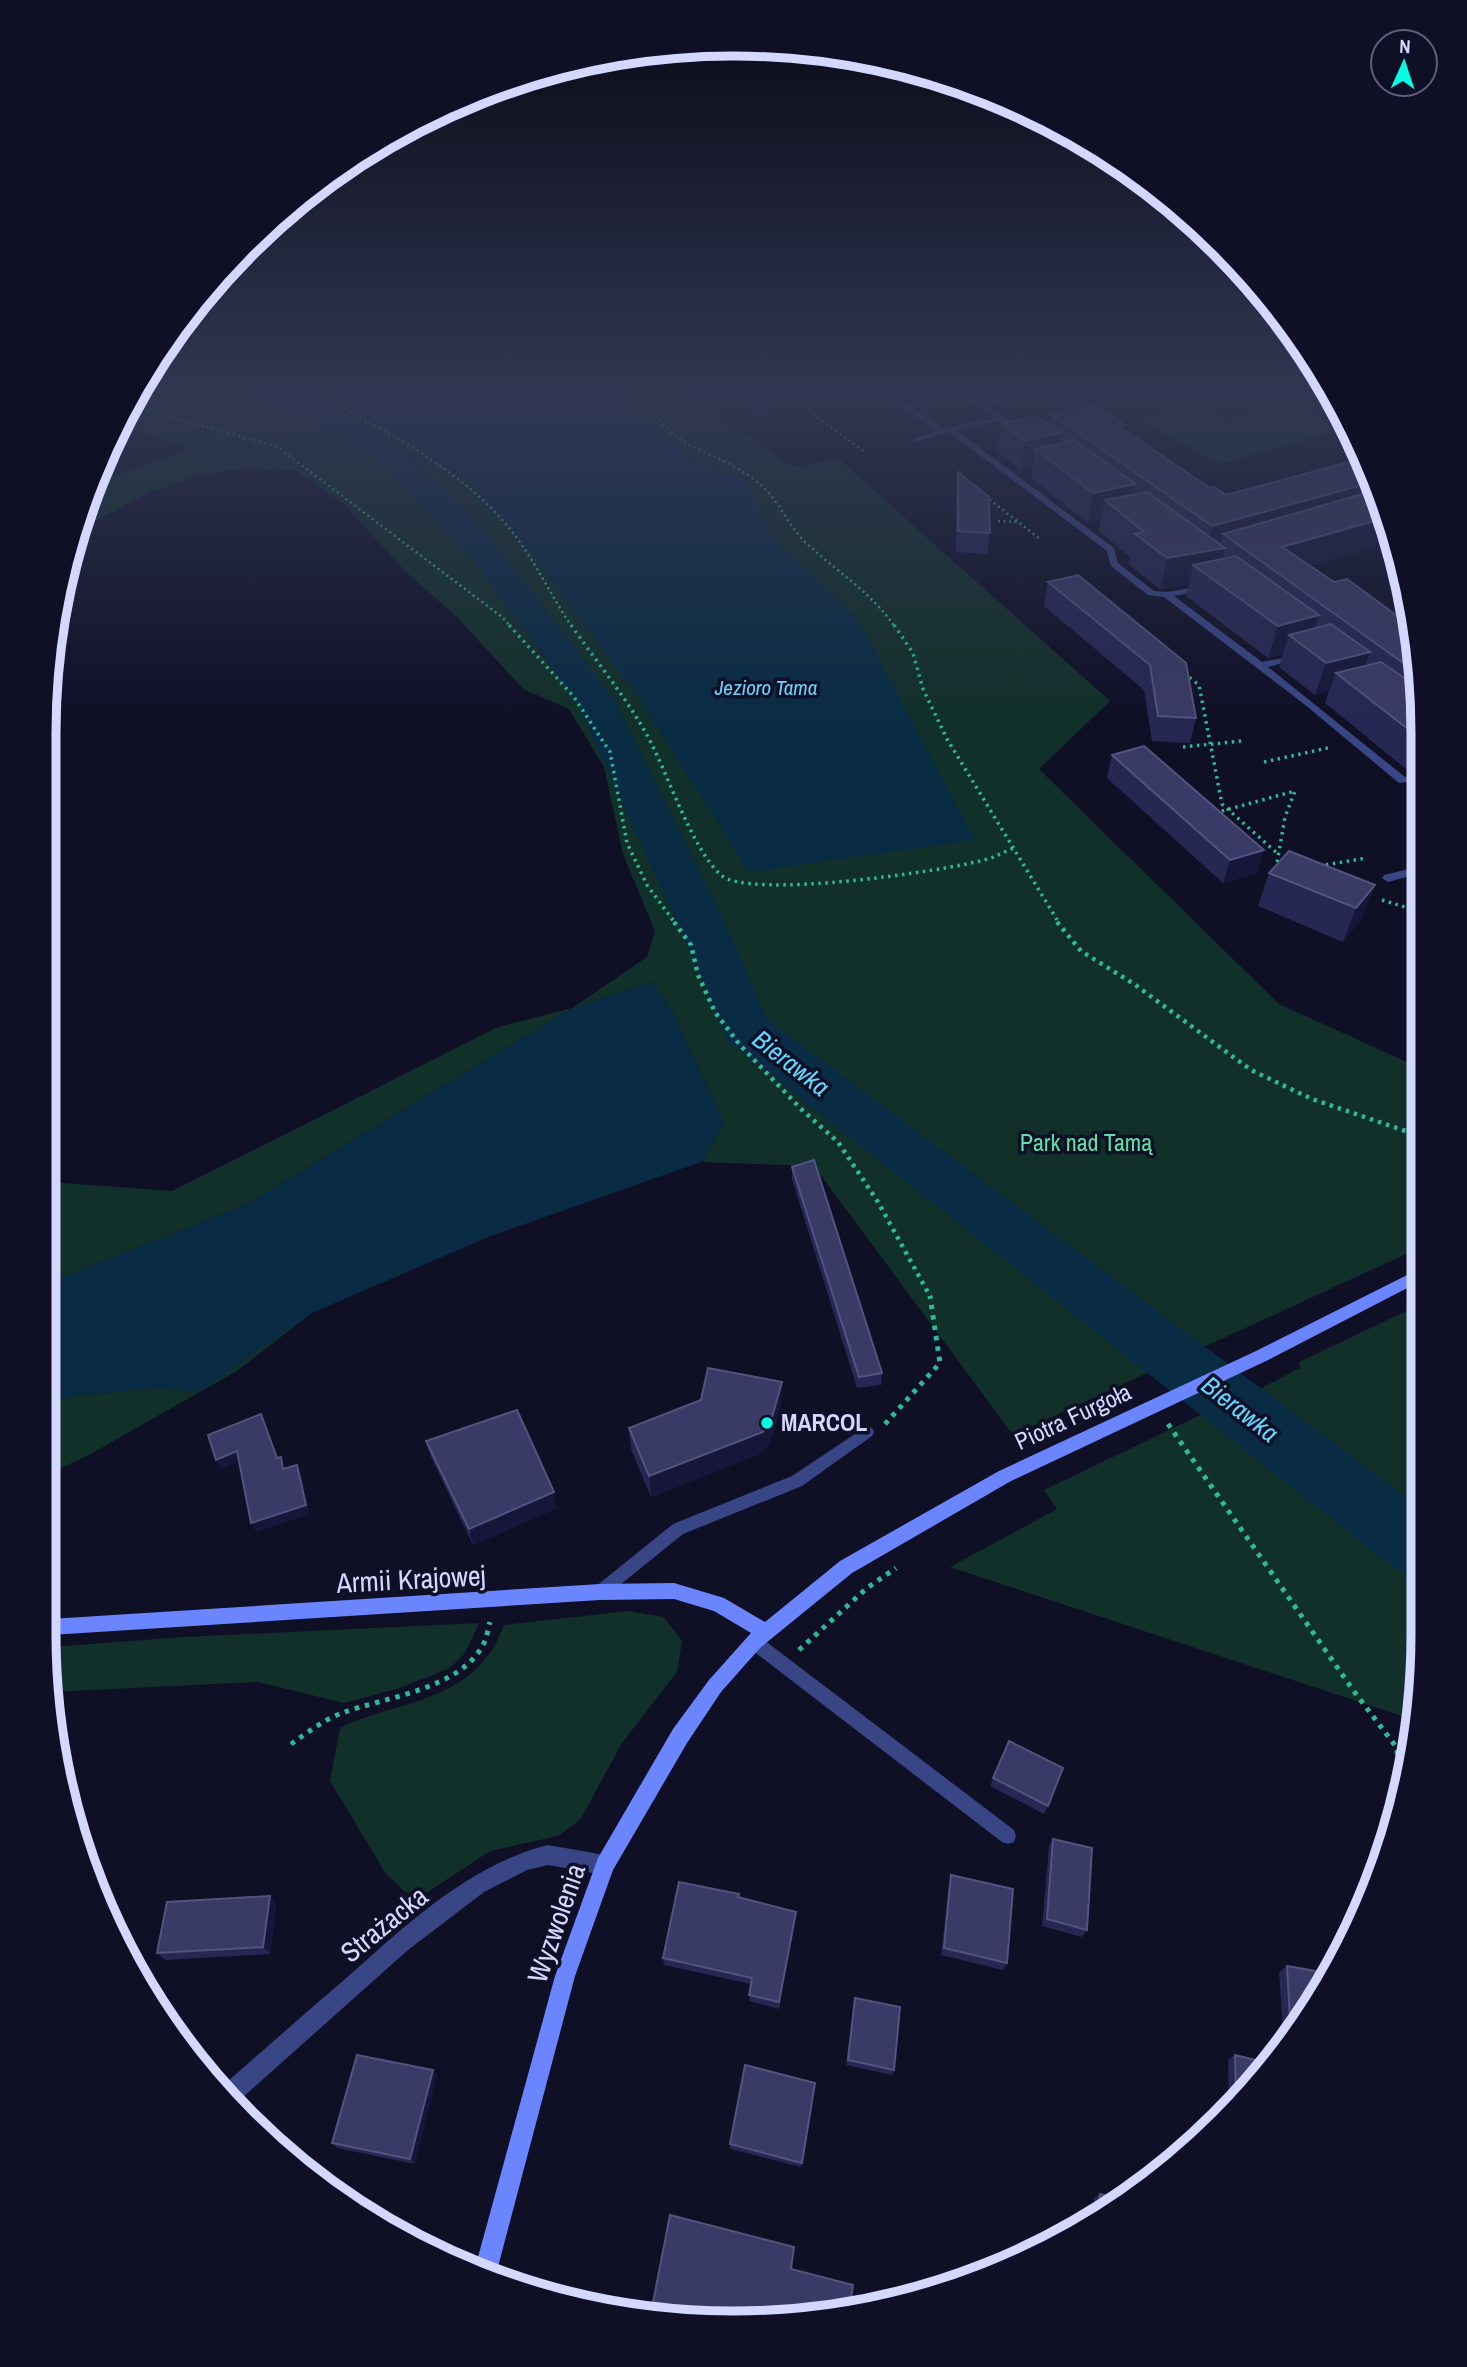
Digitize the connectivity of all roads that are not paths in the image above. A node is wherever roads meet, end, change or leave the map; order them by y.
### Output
1 (1048, 501) edge
2 (1097, 527) edge
3 (1085, 529) junction
4 (1210, 585) edge
5 (1167, 595) junction
6 (1314, 652) edge
7 (1259, 666) junction
8 (1411, 780) edge
9 (1411, 872) edge
10 (1388, 878) dead end
11 (1411, 1279) edge
12 (867, 1432) road end
13 (600, 1592) junction
14 (56, 1627) edge
15 (760, 1637) junction
16 (1008, 1836) dead end
17 (605, 1864) junction
18 (234, 2090) edge
19 (488, 2264) edge

1 - 3 street
2 - 3 street
3 - 5 street
4 - 5 street
5 - 7 street
6 - 7 street
7 - 8 street
9 - 10 street
11 - 15 main road, Piotra Furgoła
12 - 13 lane
13 - 14 main road, Armii Krajowej
13 - 15 main road, Armii Krajowej
15 - 16 lane
15 - 17 main road, Wyzwolenia
17 - 18 street, Strażacka
17 - 19 main road, Wyzwolenia

